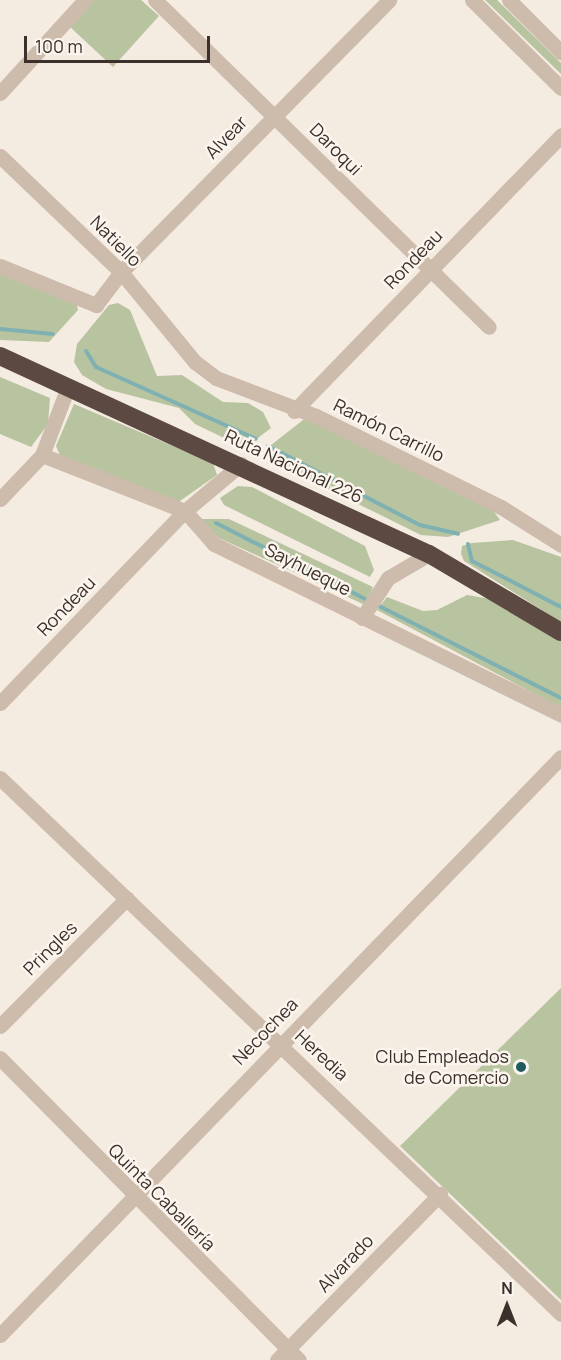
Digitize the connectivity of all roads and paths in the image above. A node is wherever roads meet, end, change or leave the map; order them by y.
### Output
1 (85, 0) edge
2 (155, 0) edge
3 (389, 0) edge
4 (472, 0) edge
5 (509, 0) edge
6 (561, 52) edge
7 (561, 87) edge
8 (0, 93) edge
9 (274, 115) junction
10 (561, 135) edge
11 (0, 156) edge
12 (0, 266) edge
13 (429, 270) junction
14 (122, 272) junction
15 (489, 327) dead end
16 (0, 356) edge
17 (195, 362) joint
18 (68, 387) junction
19 (294, 411) junction
20 (42, 455) junction
21 (241, 464) junction
22 (0, 499) edge
23 (185, 512) junction
24 (561, 545) edge
25 (429, 554) junction
26 (362, 618) junction
27 (561, 632) edge
28 (0, 703) edge
29 (561, 715) edge
30 (561, 758) edge
31 (0, 778) edge
32 (127, 898) junction
33 (0, 1026) edge
34 (280, 1043) junction
35 (0, 1058) edge
36 (440, 1194) junction
37 (135, 1199) junction
38 (561, 1314) edge
39 (0, 1335) edge
40 (288, 1356) edge

1 - 8 street
2 - 9 street, Daroqui
3 - 9 street, Alvear
4 - 7 street
5 - 6 street
9 - 13 street, Daroqui
9 - 14 street, Alvear
10 - 13 street, Rondeau
11 - 14 street, Natiello
12 - 14 street, Alvear
13 - 15 street, Daroqui
13 - 19 street, Rondeau
14 - 17 street, Natiello
16 - 18 highway, Ruta Nacional 226
17 - 19 street, Ramón Carrillo
18 - 20 street
18 - 21 highway, Ruta Nacional 226
19 - 24 street, Ramón Carrillo
20 - 22 street
20 - 23 street, Sayhueque
21 - 23 street, Rondeau
21 - 25 highway, Ruta Nacional 226
23 - 26 street, Sayhueque
23 - 28 street, Rondeau
25 - 26 street
25 - 27 highway, Ruta Nacional 226
26 - 29 street, Sayhueque
30 - 34 street, Necochea
31 - 32 street, Heredia
32 - 33 street, Pringles
32 - 34 street, Heredia
34 - 36 street, Heredia
34 - 37 street, Necochea
35 - 37 street, Quinta Caballería
36 - 38 street, Heredia
36 - 40 street, Alvarado
37 - 39 street, Necochea
37 - 40 street, Quinta Caballería

